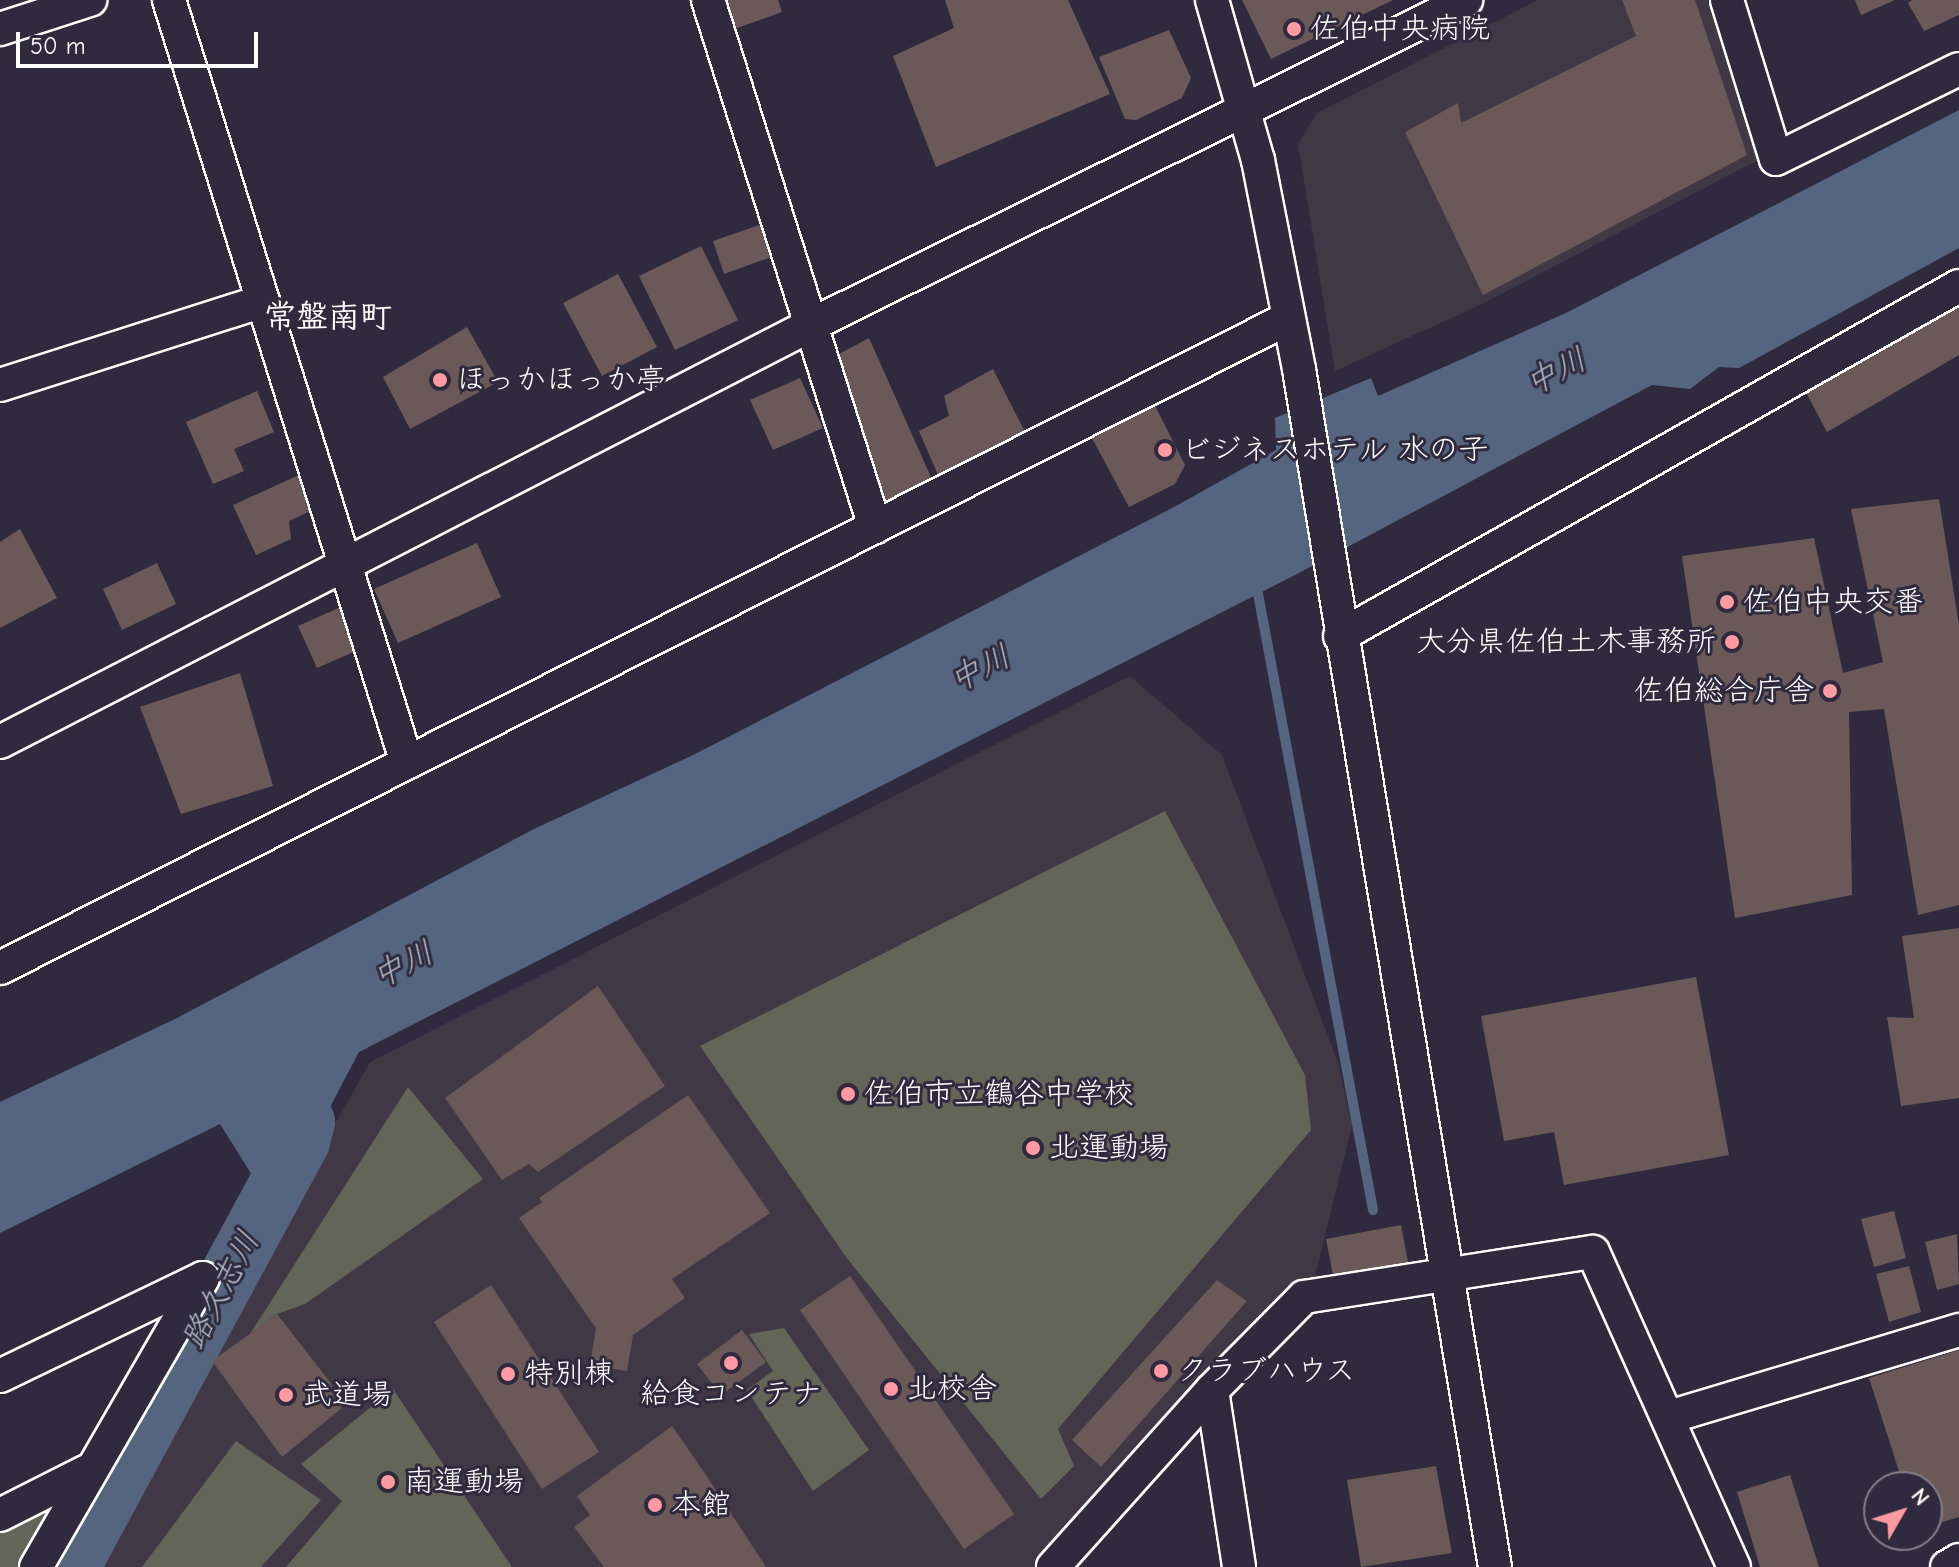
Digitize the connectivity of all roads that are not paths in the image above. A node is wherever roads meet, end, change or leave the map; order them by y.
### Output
1 (90, 0) edge
2 (169, 0) edge
3 (708, 0) edge
4 (1212, 0) edge
5 (1466, 0) edge
6 (1727, 0) edge
7 (0, 29) edge
8 (1959, 69) edge
9 (1247, 111) junction
10 (1959, 286) edge
11 (263, 301) junction
12 (1287, 319) junction
13 (807, 327) junction
14 (0, 385) edge
15 (875, 527) junction
16 (347, 562) junction
17 (1340, 636) junction
18 (0, 742) edge
19 (407, 763) junction
20 (0, 968) edge
21 (1445, 1273) junction
22 (1959, 1330) edge
23 (0, 1376) edge
24 (1212, 1390) junction
25 (1669, 1417) junction
26 (87, 1471) junction
27 (0, 1515) edge
28 (1959, 1560) edge
29 (36, 1567) edge
30 (1053, 1567) edge
31 (1239, 1567) edge
32 (1495, 1567) edge
33 (1734, 1567) edge
34 (1947, 1567) edge

1 - 7 street
2 - 11 street
3 - 13 street
4 - 9 street
5 - 9 street
6 - 8 street
9 - 12 street
9 - 13 street
10 - 17 street
11 - 14 street
11 - 16 street
12 - 15 street
12 - 17 street
13 - 15 street
13 - 16 street
15 - 19 street
16 - 18 street
16 - 19 street
17 - 21 street
19 - 20 street
21 - 24 street
21 - 25 street
21 - 32 street
22 - 25 street
23 - 26 street
24 - 30 street
24 - 31 street
25 - 33 street
26 - 27 street
26 - 29 street
28 - 34 street

